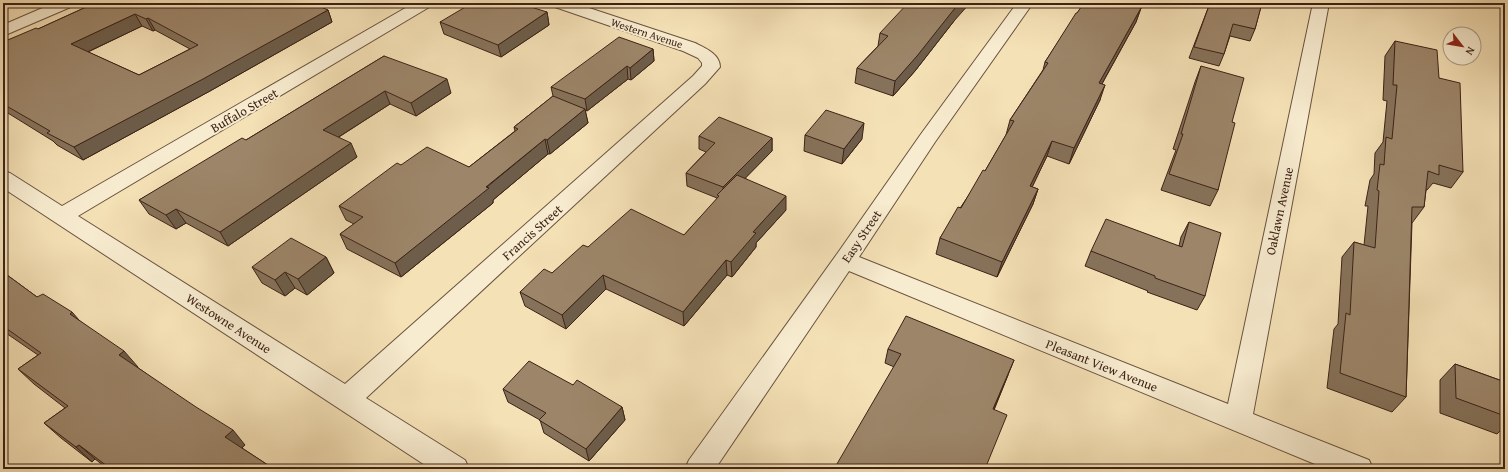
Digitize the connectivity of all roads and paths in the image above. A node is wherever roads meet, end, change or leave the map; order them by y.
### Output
1 (67, 3) edge
2 (425, 3) edge
3 (558, 3) edge
4 (1024, 3) edge
5 (1321, 3) edge
6 (3, 31) edge
7 (711, 62) joint
8 (3, 178) edge
9 (61, 216) junction
10 (845, 260) junction
11 (347, 399) junction
12 (1238, 419) junction
13 (455, 469) edge
14 (699, 469) edge
15 (1358, 469) edge

1 - 6 street
2 - 9 street, Buffalo Street
3 - 7 street, Western Avenue
4 - 10 street, Easy Street
5 - 12 street, Oaklawn Avenue
7 - 11 street, Francis Street
8 - 9 street, Westowne Avenue
9 - 11 street, Westowne Avenue
10 - 12 street, Pleasant View Avenue
10 - 14 street, Easy Street
11 - 13 street, Westowne Avenue
12 - 15 street, Pleasant View Avenue

